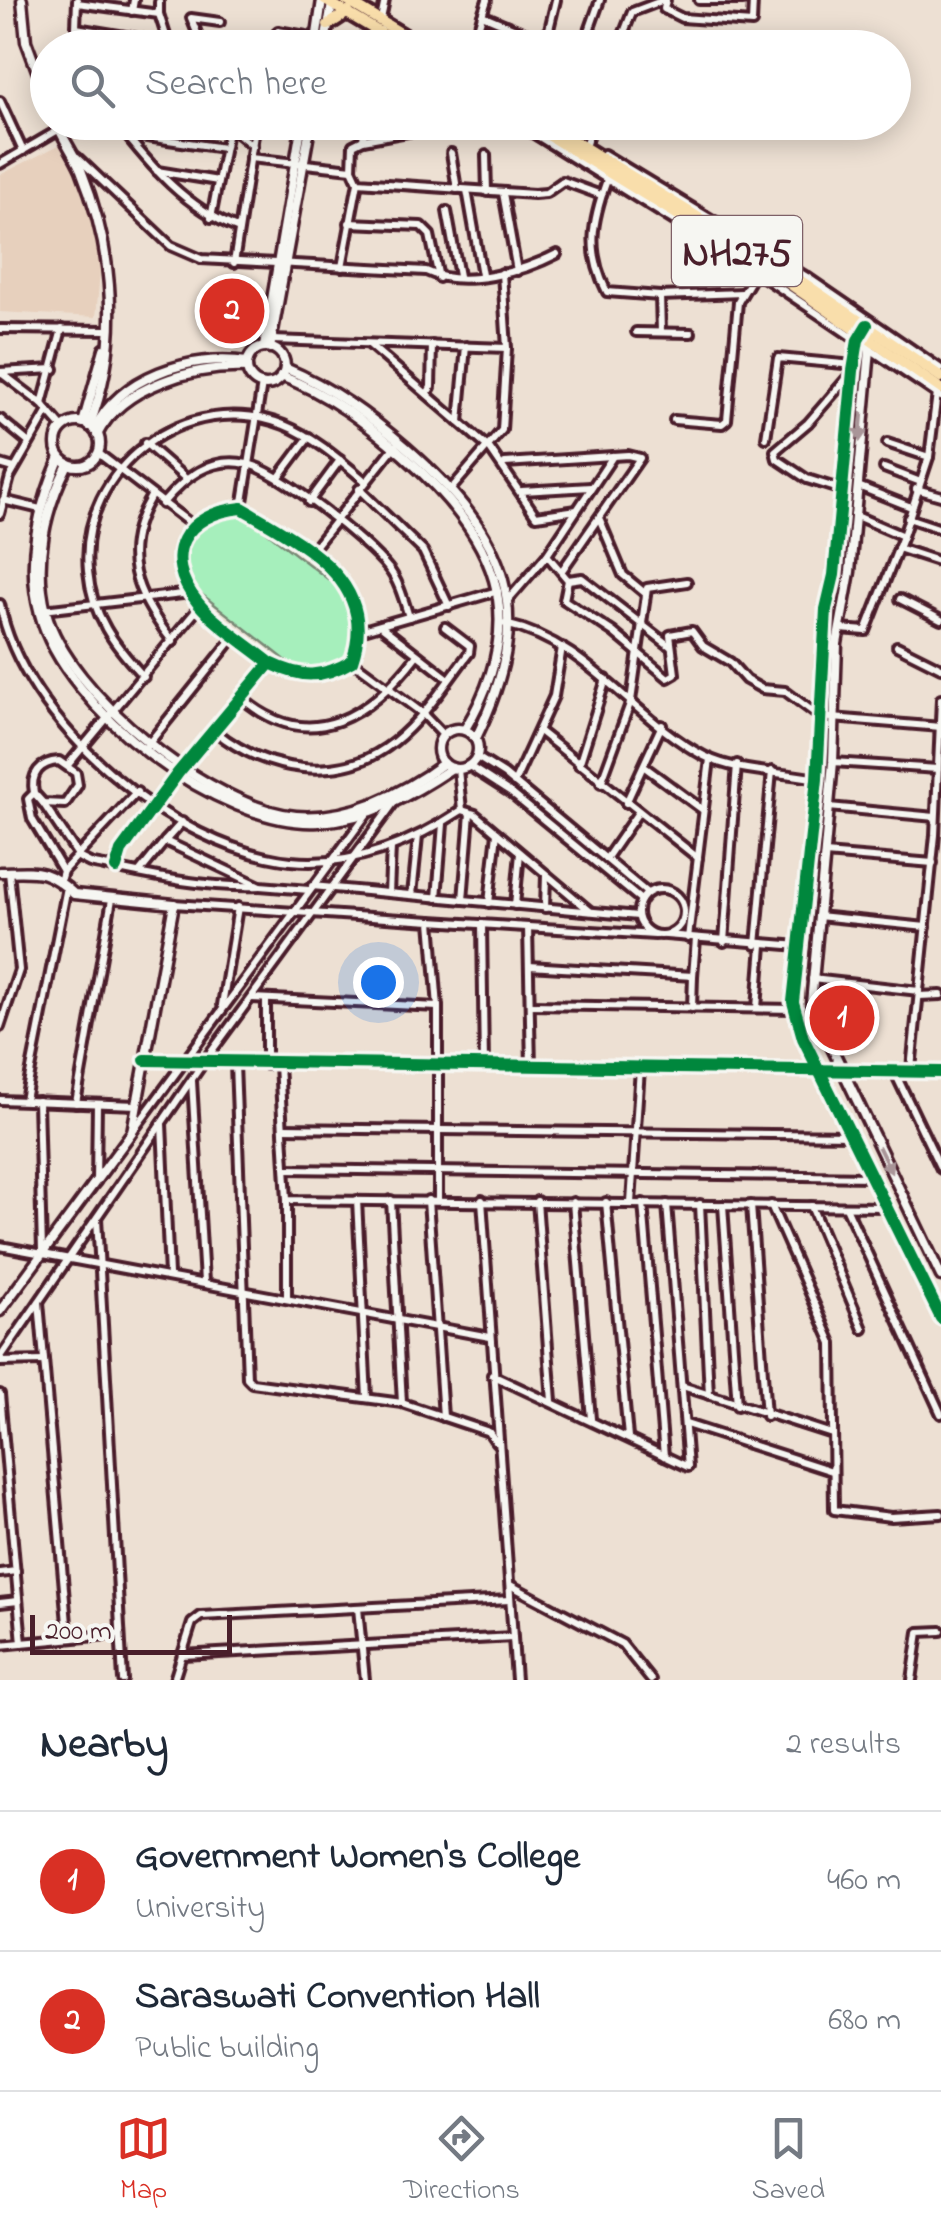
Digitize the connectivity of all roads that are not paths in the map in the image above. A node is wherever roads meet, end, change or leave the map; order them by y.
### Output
1 (22, 0) edge
2 (134, 0) edge
3 (386, 0) edge
4 (487, 0) edge
5 (556, 0) edge
6 (600, 0) edge
7 (665, 0) edge
8 (699, 0) edge
9 (743, 0) edge
10 (753, 0) edge
11 (326, 1) edge
12 (77, 2) edge
13 (159, 2) dead end
14 (347, 6) edge
15 (132, 11) junction
16 (160, 14) junction
17 (482, 15) junction
18 (220, 22) dead end
19 (328, 26) junction
20 (76, 28) joint
21 (380, 28) junction
22 (87, 30) edge
23 (165, 30) edge
24 (196, 30) edge
25 (319, 30) edge
26 (327, 30) edge
27 (383, 30) edge
28 (384, 30) edge
29 (478, 30) edge
30 (518, 30) edge
31 (549, 30) edge
32 (589, 30) edge
33 (625, 30) edge
34 (30, 52) edge
35 (0, 101) edge
36 (38, 140) edge
37 (66, 140) edge
38 (130, 140) edge
39 (167, 140) edge
40 (225, 140) edge
41 (245, 140) edge
42 (253, 140) edge
43 (301, 140) edge
44 (305, 140) edge
45 (363, 140) edge
46 (543, 140) edge
47 (565, 140) edge
48 (573, 140) edge
49 (587, 140) edge
50 (252, 146) junction
51 (224, 148) junction
52 (584, 149) junction
53 (23, 151) junction
54 (73, 153) junction
55 (451, 153) dead end
56 (486, 155) dead end
57 (250, 158) junction
58 (0, 164) edge
59 (299, 164) junction
60 (156, 170) junction
61 (352, 170) junction
62 (607, 180) junction
63 (218, 181) junction
64 (358, 182) junction
65 (457, 189) junction
66 (467, 190) junction
67 (487, 192) junction
68 (503, 193) junction
69 (601, 196) junction
70 (447, 211) dead end
71 (211, 218) junction
72 (350, 224) junction
73 (239, 230) junction
74 (556, 254) dead end
75 (234, 263) junction
76 (282, 265) junction
77 (342, 267) junction
78 (758, 269) junction
79 (517, 272) junction
80 (502, 273) junction
81 (459, 276) junction
82 (482, 276) junction
83 (440, 278) junction
84 (742, 293) junction
85 (660, 296) junction
86 (0, 329) edge
87 (62, 329) junction
88 (108, 330) junction
89 (636, 332) dead end
90 (661, 332) junction
91 (691, 334) dead end
92 (867, 336) junction
93 (269, 345) junction
94 (370, 345) junction
95 (432, 345) junction
96 (466, 346) junction
97 (507, 348) junction
98 (247, 365) junction
99 (853, 368) junction
100 (54, 369) junction
101 (941, 369) edge
102 (0, 372) edge
103 (283, 372) junction
104 (941, 378) edge
105 (262, 384) junction
106 (940, 393) edge
107 (427, 394) junction
108 (45, 407) junction
109 (254, 417) junction
110 (674, 420) dead end
111 (459, 422) junction
112 (1, 423) edge
113 (63, 428) junction
114 (91, 428) junction
115 (309, 437) junction
116 (766, 438) dead end
117 (28, 442) junction
118 (145, 443) junction
119 (887, 443) dead end
120 (396, 444) junction
121 (490, 449) junction
122 (98, 453) junction
123 (613, 456) junction
124 (60, 457) junction
125 (930, 457) junction
126 (340, 460) junction
127 (504, 463) junction
128 (0, 464) edge
129 (68, 464) junction
130 (248, 464) junction
131 (14, 468) junction
132 (884, 468) dead end
133 (118, 470) junction
134 (279, 477) junction
135 (185, 478) junction
136 (364, 482) junction
137 (917, 485) junction
138 (856, 486) junction
139 (592, 487) junction
140 (452, 488) junction
141 (359, 489) junction
142 (842, 490) junction
143 (522, 491) junction
144 (3, 496) edge
145 (151, 496) junction
146 (941, 496) edge
147 (309, 502) junction
148 (162, 504) junction
149 (911, 506) junction
150 (242, 508) junction
151 (40, 509) junction
152 (577, 510) junction
153 (0, 514) edge
154 (854, 515) junction
155 (908, 518) junction
156 (600, 519) junction
157 (336, 521) junction
158 (191, 524) junction
159 (941, 529) edge
160 (903, 536) junction
161 (898, 548) junction
162 (310, 553) junction
163 (547, 555) junction
164 (941, 562) edge
165 (563, 570) junction
166 (568, 580) junction
167 (688, 582) dead end
168 (501, 590) junction
169 (191, 593) junction
170 (646, 594) junction
171 (140, 596) junction
172 (900, 599) dead end
173 (508, 600) junction
174 (95, 603) junction
175 (0, 604) edge
176 (200, 606) junction
177 (449, 606) junction
178 (42, 610) junction
179 (409, 617) junction
180 (941, 620) edge
181 (503, 624) junction
182 (642, 625) junction
183 (380, 626) junction
184 (446, 627) dead end
185 (838, 628) junction
186 (360, 631) junction
187 (235, 635) junction
188 (174, 642) junction
189 (898, 646) dead end
190 (672, 647) junction
191 (562, 648) junction
192 (417, 655) junction
193 (638, 657) junction
194 (352, 661) junction
195 (270, 663) junction
196 (941, 668) edge
197 (144, 676) junction
198 (449, 679) junction
199 (606, 679) junction
200 (390, 689) junction
201 (941, 698) edge
202 (244, 699) junction
203 (631, 701) junction
204 (112, 712) junction
205 (422, 713) junction
206 (820, 717) junction
207 (835, 717) junction
208 (662, 726) junction
209 (940, 727) edge
210 (465, 730) junction
211 (215, 732) junction
212 (539, 732) junction
213 (443, 735) junction
214 (476, 738) junction
215 (147, 745) junction
216 (85, 748) junction
217 (477, 757) junction
218 (710, 759) junction
219 (833, 762) junction
220 (68, 764) junction
221 (579, 764) junction
222 (737, 764) junction
223 (469, 766) junction
224 (452, 767) junction
225 (646, 768) junction
226 (772, 770) junction
227 (938, 770) junction
228 (180, 771) junction
229 (818, 779) junction
230 (514, 783) junction
231 (600, 783) junction
232 (402, 790) junction
233 (136, 792) junction
234 (34, 793) junction
235 (377, 801) junction
236 (395, 801) junction
237 (43, 802) junction
238 (626, 804) junction
239 (158, 805) junction
240 (829, 807) junction
241 (703, 810) junction
242 (466, 811) junction
243 (368, 812) junction
244 (637, 814) junction
245 (935, 816) junction
246 (182, 822) junction
247 (443, 823) junction
248 (497, 832) junction
249 (418, 836) junction
250 (166, 841) junction
251 (391, 848) junction
252 (520, 852) junction
253 (824, 854) junction
254 (352, 857) junction
255 (80, 858) junction
256 (606, 858) junction
257 (698, 858) junction
258 (330, 861) junction
259 (933, 862) junction
260 (116, 868) junction
261 (5, 872) edge
262 (138, 874) junction
263 (546, 874) junction
264 (64, 879) junction
265 (260, 886) junction
266 (310, 888) junction
267 (331, 888) junction
268 (389, 893) junction
269 (647, 893) junction
270 (412, 896) junction
271 (437, 898) junction
272 (112, 900) junction
273 (463, 900) junction
274 (641, 900) junction
275 (489, 903) junction
276 (174, 904) junction
277 (515, 906) junction
278 (238, 907) junction
279 (545, 908) junction
280 (294, 910) junction
281 (315, 911) junction
282 (593, 913) junction
283 (638, 916) junction
284 (817, 916) junction
285 (431, 921) junction
286 (482, 924) junction
287 (528, 927) junction
288 (926, 927) junction
289 (656, 935) junction
290 (665, 935) junction
291 (692, 938) junction
292 (724, 942) junction
293 (759, 945) junction
294 (799, 946) junction
295 (529, 966) junction
296 (693, 976) junction
297 (812, 979) junction
298 (919, 994) junction
299 (941, 995) edge
300 (251, 998) junction
301 (266, 999) junction
302 (530, 1006) junction
303 (438, 1007) junction
304 (692, 1008) junction
305 (757, 1009) junction
306 (794, 1009) junction
307 (221, 1010) junction
308 (0, 1027) edge
309 (144, 1060) junction
310 (183, 1063) junction
311 (204, 1063) junction
312 (234, 1064) junction
313 (266, 1065) junction
314 (279, 1065) junction
315 (438, 1067) junction
316 (484, 1067) junction
317 (530, 1068) junction
318 (640, 1068) junction
319 (911, 1069) junction
320 (894, 1071) junction
321 (822, 1072) junction
322 (842, 1072) junction
323 (941, 1072) edge
324 (192, 1080) junction
325 (0, 1100) edge
326 (25, 1100) junction
327 (38, 1100) junction
328 (155, 1101) junction
329 (137, 1102) junction
330 (76, 1103) junction
331 (97, 1104) junction
332 (162, 1123) junction
333 (283, 1128) junction
334 (438, 1129) junction
335 (132, 1132) junction
336 (854, 1134) junction
337 (635, 1135) junction
338 (286, 1170) junction
339 (941, 1170) edge
340 (438, 1173) junction
341 (632, 1177) junction
342 (873, 1177) junction
343 (96, 1182) junction
344 (288, 1200) junction
345 (357, 1200) junction
346 (391, 1200) junction
347 (428, 1200) junction
348 (438, 1200) junction
349 (482, 1200) junction
350 (537, 1201) junction
351 (573, 1202) junction
352 (606, 1202) junction
353 (631, 1203) junction
354 (642, 1203) junction
355 (667, 1204) junction
356 (700, 1204) junction
357 (723, 1205) junction
358 (752, 1205) junction
359 (771, 1205) junction
360 (811, 1206) junction
361 (846, 1207) junction
362 (886, 1207) junction
363 (97, 1218) junction
364 (0, 1246) edge
365 (44, 1252) junction
366 (70, 1256) junction
367 (99, 1262) junction
368 (168, 1275) junction
369 (941, 1276) edge
370 (204, 1282) junction
371 (941, 1288) edge
372 (245, 1290) junction
373 (929, 1294) junction
374 (288, 1298) junction
375 (39, 1300) junction
376 (0, 1310) edge
377 (362, 1314) junction
378 (941, 1318) edge
379 (396, 1321) junction
380 (438, 1329) junction
381 (863, 1329) dead end
382 (490, 1337) junction
383 (0, 1360) edge
384 (44, 1361) junction
385 (492, 1375) junction
386 (682, 1386) junction
387 (0, 1394) edge
388 (709, 1395) junction
389 (368, 1398) junction
390 (552, 1401) junction
391 (402, 1403) junction
392 (738, 1406) junction
393 (941, 1414) edge
394 (766, 1416) junction
395 (443, 1417) junction
396 (591, 1420) junction
397 (686, 1424) junction
398 (832, 1434) junction
399 (628, 1437) junction
400 (496, 1442) junction
401 (664, 1456) junction
402 (832, 1471) junction
403 (4, 1472) edge
404 (10, 1504) junction
405 (0, 1505) edge
406 (940, 1516) edge
407 (13, 1537) junction
408 (0, 1539) edge
409 (16, 1571) junction
410 (0, 1573) edge
411 (509, 1584) junction
412 (510, 1600) junction
413 (18, 1601) junction
414 (0, 1603) edge
415 (358, 1608) junction
416 (941, 1632) edge
417 (118, 1634) junction
418 (68, 1635) junction
419 (513, 1637) junction
420 (22, 1643) junction
421 (0, 1645) edge
422 (362, 1646) junction
423 (182, 1655) junction
424 (123, 1680) edge
425 (174, 1680) edge
426 (365, 1680) edge
427 (516, 1680) edge
428 (651, 1680) edge
429 (912, 1680) edge

1 - 34 street
2 - 15 street
3 - 21 street
4 - 17 street
5 - 31 street
6 - 32 street
7 - 10 street
7 - 33 street
8 - 9 street
11 - 14 highway
11 - 19 street
11 - 25 street
12 - 15 street
12 - 20 street
13 - 16 street
14 - 19 highway
14 - 21 highway
15 - 16 street
16 - 23 street
17 - 29 street
17 - 30 street
18 - 24 street
19 - 26 street
20 - 22 street
21 - 27 highway
21 - 28 highway
35 - 53 street
36 - 53 street
37 - 54 street
38 - 60 street
39 - 51 street
40 - 51 street
41 - 50 street
42 - 50 street
43 - 59 street
44 - 59 street
45 - 61 street
46 - 62 street
47 - 52 highway, NH275
48 - 52 highway, NH275
49 - 52 street
50 - 57 street
51 - 63 street
52 - 78 highway, NH275
52 - 92 highway, NH275
52 - 101 street
53 - 58 street
54 - 75 street
54 - 88 street
55 - 65 street
56 - 67 street
57 - 59 street
57 - 73 street
59 - 61 street
59 - 76 street
60 - 63 street
60 - 71 street
61 - 64 street
62 - 69 street
62 - 78 street
63 - 71 street
64 - 65 street
64 - 72 street
65 - 66 street
66 - 67 street
66 - 82 street
67 - 68 street
68 - 69 street
68 - 79 street
69 - 85 street
70 - 81 street
71 - 73 street
72 - 77 street
72 - 83 street
73 - 75 street
74 - 79 street
75 - 76 street
76 - 77 street
76 - 93 street
77 - 83 street
78 - 84 street
78 - 92 highway, NH275
79 - 80 street
80 - 82 street
80 - 97 street
81 - 82 street
81 - 83 street
84 - 85 street
84 - 110 street
85 - 90 street
86 - 87 street
87 - 88 street
87 - 100 street
88 - 114 street
89 - 90 street
90 - 91 street
92 - 99 street
92 - 104 highway, NH275
92 - 106 highway, NH275
92 -> 138 street
93 - 94 street
93 - 98 street
93 - 103 street
94 - 95 street
94 - 107 street
95 - 96 street
95 - 107 street
96 - 97 street
96 - 111 street
97 - 121 street
98 - 105 street
98 - 114 street
99 - 116 street
99 - 142 street
99 - 142 street
100 - 102 street
100 - 108 street
102 - 108 street
103 - 105 street
103 - 120 street
105 - 109 street
106 - 125 street
107 - 111 street
108 - 113 street
108 - 117 street
109 - 115 street
109 - 118 street
109 - 130 street
111 - 121 street
112 - 117 street
113 - 114 street
113 - 124 street
114 - 122 street
115 - 126 street
115 - 134 street
117 - 131 street
118 - 133 street
118 - 135 street
119 - 125 street
120 - 136 street
120 - 140 street
120 - 168 street
121 - 127 street
121 - 140 street
122 - 129 street
122 - 133 street
123 - 127 street
123 - 139 street
123 - 156 street
124 - 129 street
124 - 151 street
125 - 137 street
126 - 136 street
126 - 147 street
127 - 143 street
128 - 131 street
129 - 178 street
130 - 134 street
130 - 135 street
130 - 150 street
131 - 144 street
132 - 137 street
133 - 145 street
133 - 174 street
134 - 147 street
135 - 148 street
136 - 141 street
137 - 146 street
137 - 149 street
138 - 149 street
138 - 154 street
139 - 143 street
139 - 152 street
140 - 168 street
141 - 157 street
141 - 177 street
142 - 206 street
143 - 152 street
144 - 151 street
144 - 153 street
145 - 148 street
145 - 171 street
147 - 157 street
148 - 158 street
149 - 155 street
150 - 158 street
150 - 162 street
151 - 178 street
152 - 163 street
154 - 160 street
154 - 185 street
155 - 159 street
155 - 160 street
156 - 165 street
156 - 170 street
157 - 162 street
157 - 179 street
158 - 169 street
160 - 161 street
161 - 164 street
161 - 185 street
162 - 186 street
163 - 165 street
163 - 173 street
165 - 166 street
166 - 182 street
166 - 193 street
167 - 170 street
168 - 173 street
168 - 177 street
168 - 181 street
169 - 171 street
169 - 176 street
170 - 182 street
171 - 174 street
171 - 188 street
172 - 180 street
173 - 181 street
174 - 178 street
174 - 197 street
175 - 216 street
176 - 187 street
176 - 188 street
177 - 179 street
178 - 204 street
179 - 183 street
181 - 191 street
181 - 210 street
181 - 214 street
182 - 190 street
182 - 193 street
183 - 186 street
183 - 192 street
184 - 198 street
185 - 207 street
186 - 194 street
187 - 195 street
187 - 215 street
188 - 197 street
189 - 196 street
190 - 193 street
190 - 206 street
191 - 199 street
191 - 212 street
192 - 198 street
192 - 200 street
193 - 203 street
194 - 195 street
194 - 200 street
195 - 202 street
197 - 204 street
198 - 205 street
199 - 203 street
199 - 221 street
200 - 202 street
200 - 205 street
201 - 209 street
202 - 211 street
203 - 208 street
203 - 231 street
204 - 215 street
204 - 216 street
205 - 211 street
205 - 213 street
206 - 207 street
206 - 229 street
207 - 209 street
207 - 219 street
208 - 218 street
208 - 225 street
209 - 227 street
210 - 213 street
210 - 214 street
211 - 228 street
212 - 221 street
212 - 230 street
213 - 224 street
214 - 217 street
215 - 228 street
216 - 220 street
216 - 233 street
217 - 223 street
217 - 230 street
218 - 222 street
218 - 241 street
219 - 227 street
219 - 240 street
220 - 234 street
220 - 237 street
221 - 231 street
222 - 226 street
222 - 292 street
223 - 224 street
223 - 274 street
224 - 232 street
224 - 236 street
224 - 242 street
225 - 238 street
225 - 241 street
226 - 229 street
226 - 293 street
227 - 245 street
228 - 235 street
228 - 239 street
228 - 243 street
229 - 294 street
230 - 256 street
231 - 238 street
232 - 235 street
232 - 236 street
233 - 239 street
233 - 255 street
234 - 237 street
234 - 264 street
235 - 243 street
236 - 243 street
236 - 254 street
237 - 255 street
238 - 244 street
239 - 246 street
239 - 260 street
240 - 245 street
240 - 253 street
241 - 257 street
242 - 247 street
242 - 248 street
242 - 273 street
243 - 258 street
244 - 256 street
244 - 257 street
245 - 259 street
246 - 250 street
246 - 258 street
247 - 249 street
247 - 271 street
248 - 252 street
248 - 275 street
249 - 251 street
249 - 270 street
250 - 262 street
250 - 265 street
251 - 254 street
251 - 268 street
252 - 263 street
252 - 277 street
253 - 259 street
253 - 284 street
254 - 258 street
254 - 267 street
255 - 260 street
255 - 264 street
256 - 269 street
257 - 291 street
258 - 266 street
259 - 288 street
260 - 262 street
261 - 264 street
261 - 308 street
262 - 265 street
263 - 279 street
263 - 282 street
264 - 272 street
264 - 326 street
265 - 266 street
266 - 267 street
266 - 280 street
267 - 268 street
267 - 281 street
268 - 270 street
269 - 274 street
269 - 290 street
270 - 271 street
271 - 273 street
272 - 276 street
272 - 330 street
273 - 275 street
274 - 283 street
275 - 277 street
276 - 278 street
276 - 309 street
277 - 279 street
278 - 280 street
278 - 307 street
279 - 282 street
280 - 281 street
280 - 307 street
281 - 285 street
281 - 300 street
282 - 283 street
283 - 289 street
284 - 288 street
284 - 297 street
285 - 286 street
285 - 303 street
286 - 287 street
286 - 316 street
287 - 289 street
287 - 295 street
288 - 298 street
289 - 290 street
290 - 291 street
291 - 292 street
291 - 296 street
292 - 293 street
293 - 294 street
293 - 305 street
294 - 306 street
295 - 296 street
295 - 302 street
296 - 304 street
297 - 298 street
297 - 322 street
298 - 299 street
298 - 319 street
300 - 301 street
300 - 311 street
301 - 303 street
301 - 313 street
302 - 304 street
302 - 317 street
303 - 315 street
304 - 305 street
305 - 306 street
306 - 321 street
307 - 310 street
309 - 310 street
309 - 329 street
310 - 311 street
310 - 328 street
311 - 312 street
311 - 324 street
312 - 313 street
312 - 372 street
313 - 314 street
314 - 315 street
314 - 333 street
315 - 316 street
315 - 334 street
316 - 317 street
317 - 318 street
318 - 321 street
318 - 337 street
319 - 320 street
319 - 323 street
320 - 322 street
320 - 339 street
321 - 322 street
321 - 336 street
322 -> 369 street
324 - 332 street
324 - 370 street
325 - 326 street
326 - 327 street
327 - 330 street
327 - 365 street
328 - 329 street
328 - 335 street
329 - 331 street
329 - 335 street
330 - 331 street
331 - 343 street
332 - 363 street
332 - 368 street
333 - 334 street
333 - 338 street
334 - 337 street
334 - 340 street
335 - 343 street
336 - 337 street
336 - 342 street
337 - 341 street
338 - 340 street
338 - 344 street
340 - 341 street
340 - 348 street
341 - 342 street
341 - 353 street
342 - 362 street
343 - 365 street
344 - 345 street
344 - 374 street
345 - 346 street
345 - 377 street
346 - 347 street
346 - 379 street
347 - 348 street
347 - 380 street
348 - 349 street
349 - 350 street
349 - 382 street
350 - 351 street
350 - 390 street
351 - 352 street
351 - 396 street
352 - 353 street
352 - 399 street
353 - 354 street
354 - 355 street
354 - 401 street
355 - 356 street
355 - 386 street
356 - 357 street
356 - 388 street
357 - 358 street
357 - 392 street
358 - 359 street
358 - 394 street
359 - 360 street
359 - 398 street
360 - 361 street
360 - 381 street
361 - 362 street
361 - 393 street
362 - 373 street
363 - 366 street
363 - 367 street
364 - 365 street
365 - 366 street
365 - 376 street
366 - 367 street
366 - 375 street
367 - 368 street
367 - 417 street
368 - 370 street
370 - 372 street
371 - 373 street
372 - 374 street
372 - 389 street
373 - 378 street
374 - 377 street
375 - 383 street
375 - 384 street
377 - 379 street
377 - 389 street
379 - 380 street
379 - 391 street
380 - 382 street
380 - 395 street
382 - 385 street
383 - 384 street
384 - 418 street
385 - 390 street
385 - 400 street
386 - 388 street
386 - 397 street
387 - 403 street
388 - 392 street
389 - 391 street
390 - 396 street
391 - 395 street
392 - 394 street
394 - 398 street
395 - 400 street
396 - 399 street
397 - 401 street
397 - 402 street
398 - 402 street
399 - 401 street
400 - 411 street
402 - 406 street
403 - 404 street
404 - 405 street
404 - 407 street
407 - 408 street
407 - 409 street
409 - 410 street
409 - 413 street
411 - 412 street
411 - 428 street
412 - 415 street
412 - 419 street
413 - 414 street
413 - 420 street
415 - 422 street
415 - 423 street
416 - 429 street
417 - 418 street
417 - 424 street
418 - 420 street
419 - 422 street
419 - 427 street
420 - 421 street
422 - 423 street
422 - 426 street
423 - 425 street

